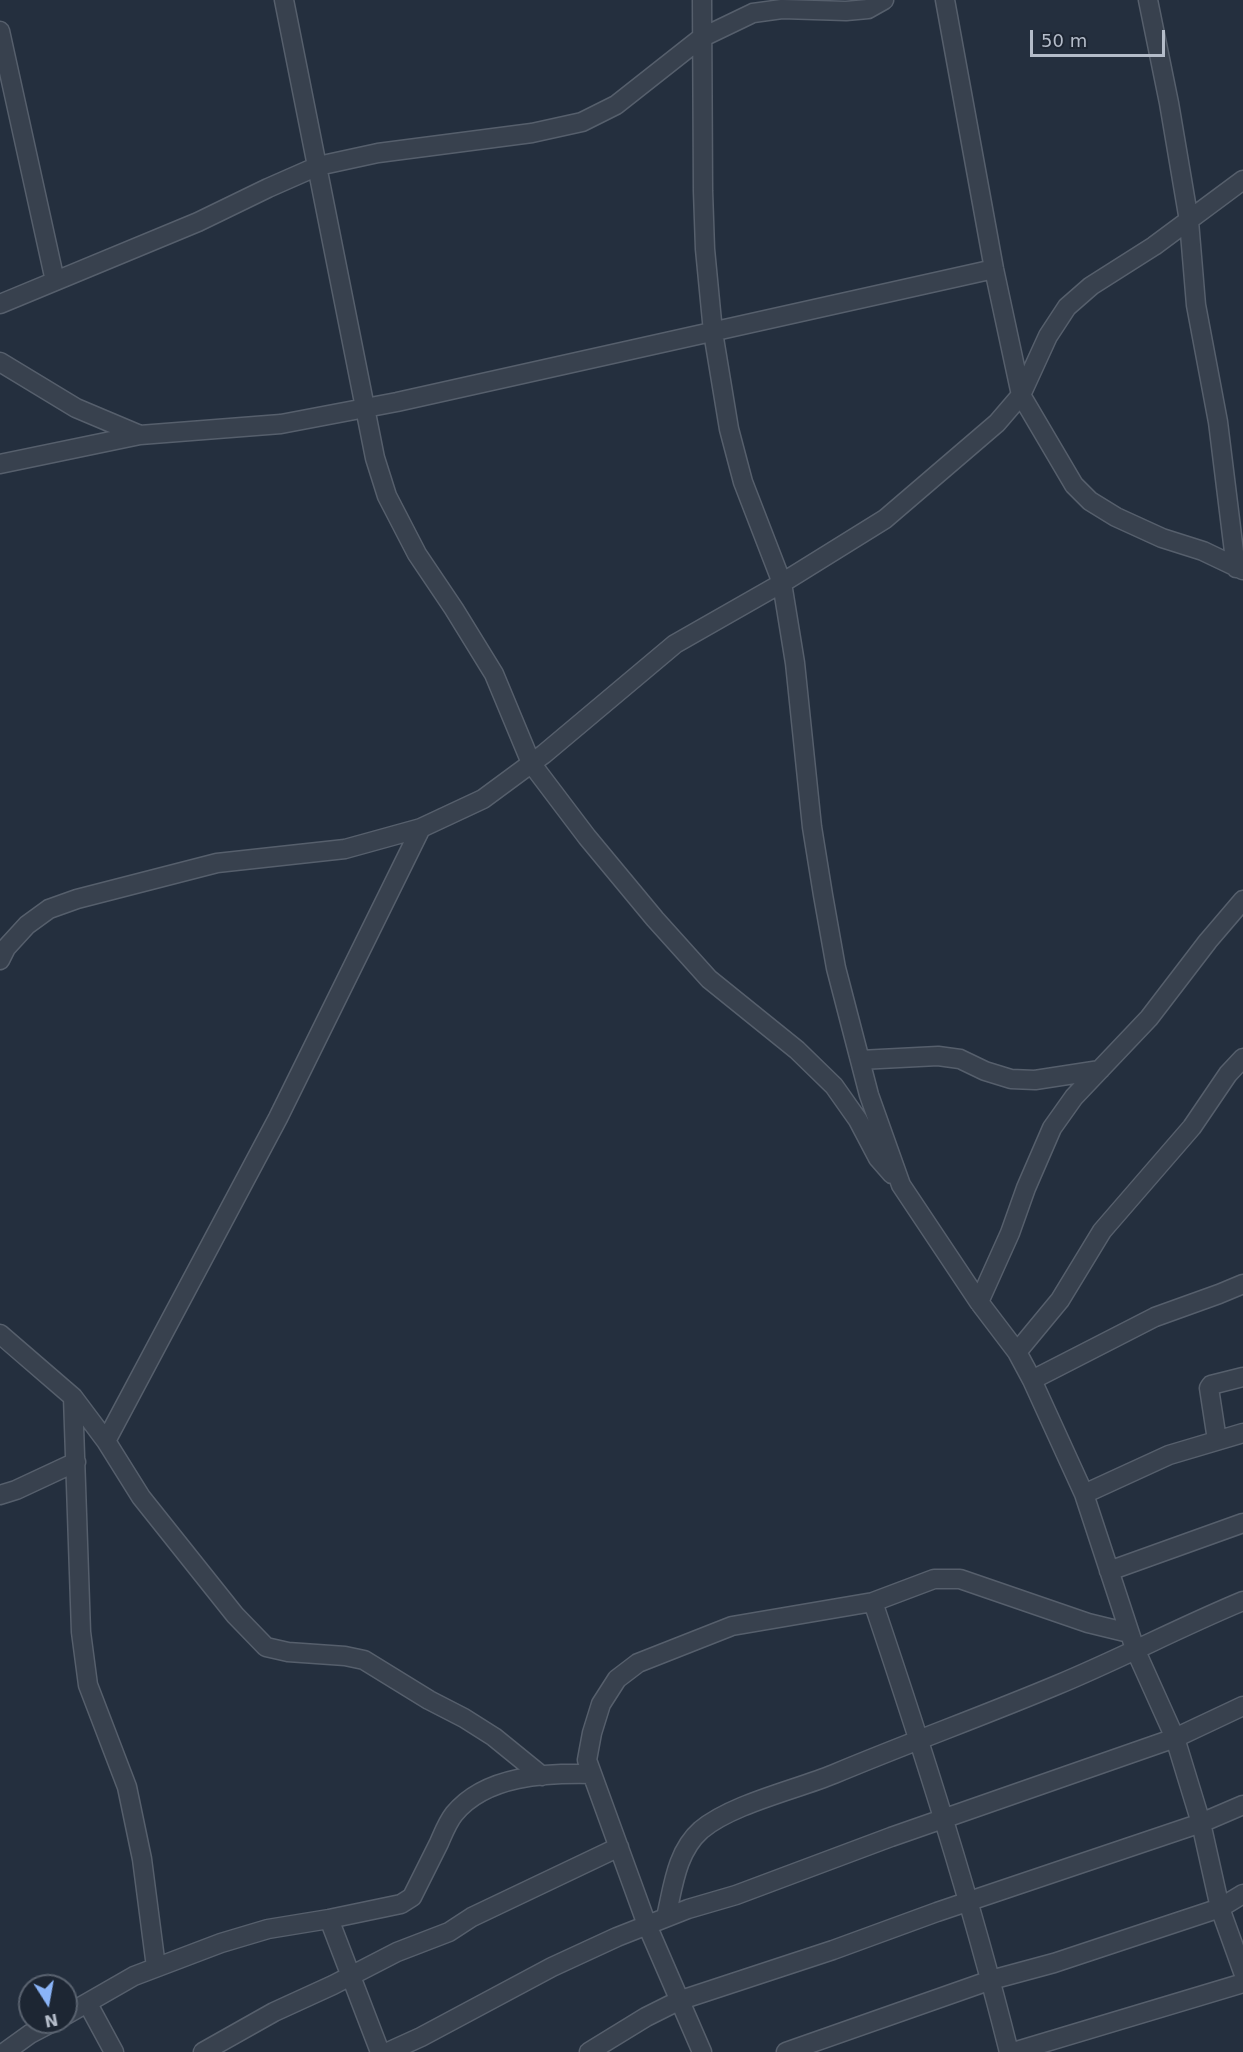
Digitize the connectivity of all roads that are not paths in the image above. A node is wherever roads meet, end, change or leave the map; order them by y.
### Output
1 (284, 0) edge
2 (702, 0) edge
3 (884, 0) edge
4 (945, 0) edge
5 (1148, 0) edge
6 (0, 32) edge
7 (701, 38) junction
8 (318, 166) junction
9 (1243, 180) edge
10 (1188, 221) junction
11 (994, 270) junction
12 (55, 281) junction
13 (0, 304) edge
14 (713, 332) junction
15 (0, 362) edge
16 (1021, 395) junction
17 (367, 408) junction
18 (140, 435) junction
19 (0, 464) edge
20 (1239, 569) edge
21 (782, 583) junction
22 (531, 763) junction
23 (421, 828) junction
24 (1243, 900) edge
25 (0, 960) edge
26 (1243, 1058) edge
27 (860, 1060) junction
28 (1100, 1070) junction
29 (901, 1185) junction
30 (1243, 1284) edge
31 (979, 1302) junction
32 (0, 1334) edge
33 (1017, 1353) junction
34 (1243, 1377) edge
35 (1032, 1380) junction
36 (73, 1397) junction
37 (1243, 1433) edge
38 (1217, 1440) junction
39 (106, 1441) junction
40 (76, 1462) junction
41 (1084, 1494) junction
42 (0, 1495) edge
43 (1243, 1523) edge
44 (1108, 1571) junction
45 (1243, 1601) edge
46 (873, 1602) junction
47 (1132, 1641) junction
48 (1243, 1706) edge
49 (1175, 1738) junction
50 (919, 1739) junction
51 (592, 1774) junction
52 (542, 1776) junction
53 (1243, 1805) edge
54 (944, 1819) junction
55 (1202, 1823) junction
56 (619, 1847) junction
57 (1243, 1894) edge
58 (968, 1902) junction
59 (1220, 1908) junction
60 (666, 1917) junction
61 (329, 1919) junction
62 (647, 1925) junction
63 (156, 1967) junction
64 (1243, 1972) edge
65 (351, 1977) junction
66 (991, 1980) junction
67 (1243, 1983) edge
68 (678, 2001) junction
69 (88, 2004) junction
70 (78, 2009) edge
71 (30, 2034) edge
72 (5, 2052) edge
73 (114, 2052) edge
74 (203, 2052) edge
75 (380, 2052) edge
76 (388, 2052) edge
77 (589, 2052) edge
78 (702, 2052) edge
79 (786, 2052) edge
80 (1011, 2052) edge

1 - 8 street
2 - 7 street
3 - 7 street
4 - 11 street
5 - 10 street
6 - 12 street
7 - 8 street
7 - 14 street
8 - 12 street
8 - 17 street
9 - 10 street
10 - 16 street
10 - 20 street
11 - 14 street
11 - 16 street
12 - 13 street
14 - 17 street
14 - 21 street
15 - 18 street
16 - 20 street
16 - 21 street
17 - 18 street
17 - 22 street
18 - 19 street
21 - 22 street
21 - 27 street
22 - 23 street
22 - 29 street
23 - 25 street
23 - 39 street
24 - 28 street
26 - 33 street
27 - 28 street
27 - 29 street
28 - 31 street
29 - 31 street
30 - 35 street
31 - 33 street
32 - 36 street
33 - 35 street
34 - 38 street
35 - 41 street
36 - 39 street
36 - 40 street
37 - 38 street
38 - 41 street
39 - 52 street
40 - 42 street
40 - 63 street
41 - 44 street
43 - 44 street
44 - 47 street
45 - 47 street
46 - 47 street
46 - 50 street
46 - 51 street
47 - 49 street
47 - 50 street
48 - 49 street
49 - 54 street
49 - 55 street
50 - 54 street
50 - 60 street
51 - 52 street
51 - 56 street
52 - 61 street
53 - 55 street
54 - 58 street
54 - 60 street
55 - 58 street
55 - 59 street
56 - 62 street
56 - 65 street
57 - 59 street
58 - 66 street
58 - 68 street
59 - 64 street
59 - 66 street
60 - 62 street
61 - 63 street
61 - 65 street
62 - 68 street
62 - 76 street
63 - 69 street
65 - 74 street
65 - 75 street
66 - 79 street
66 - 80 street
67 - 80 street
68 - 77 street
68 - 78 street
69 - 70 street
69 - 73 street
71 - 72 street

